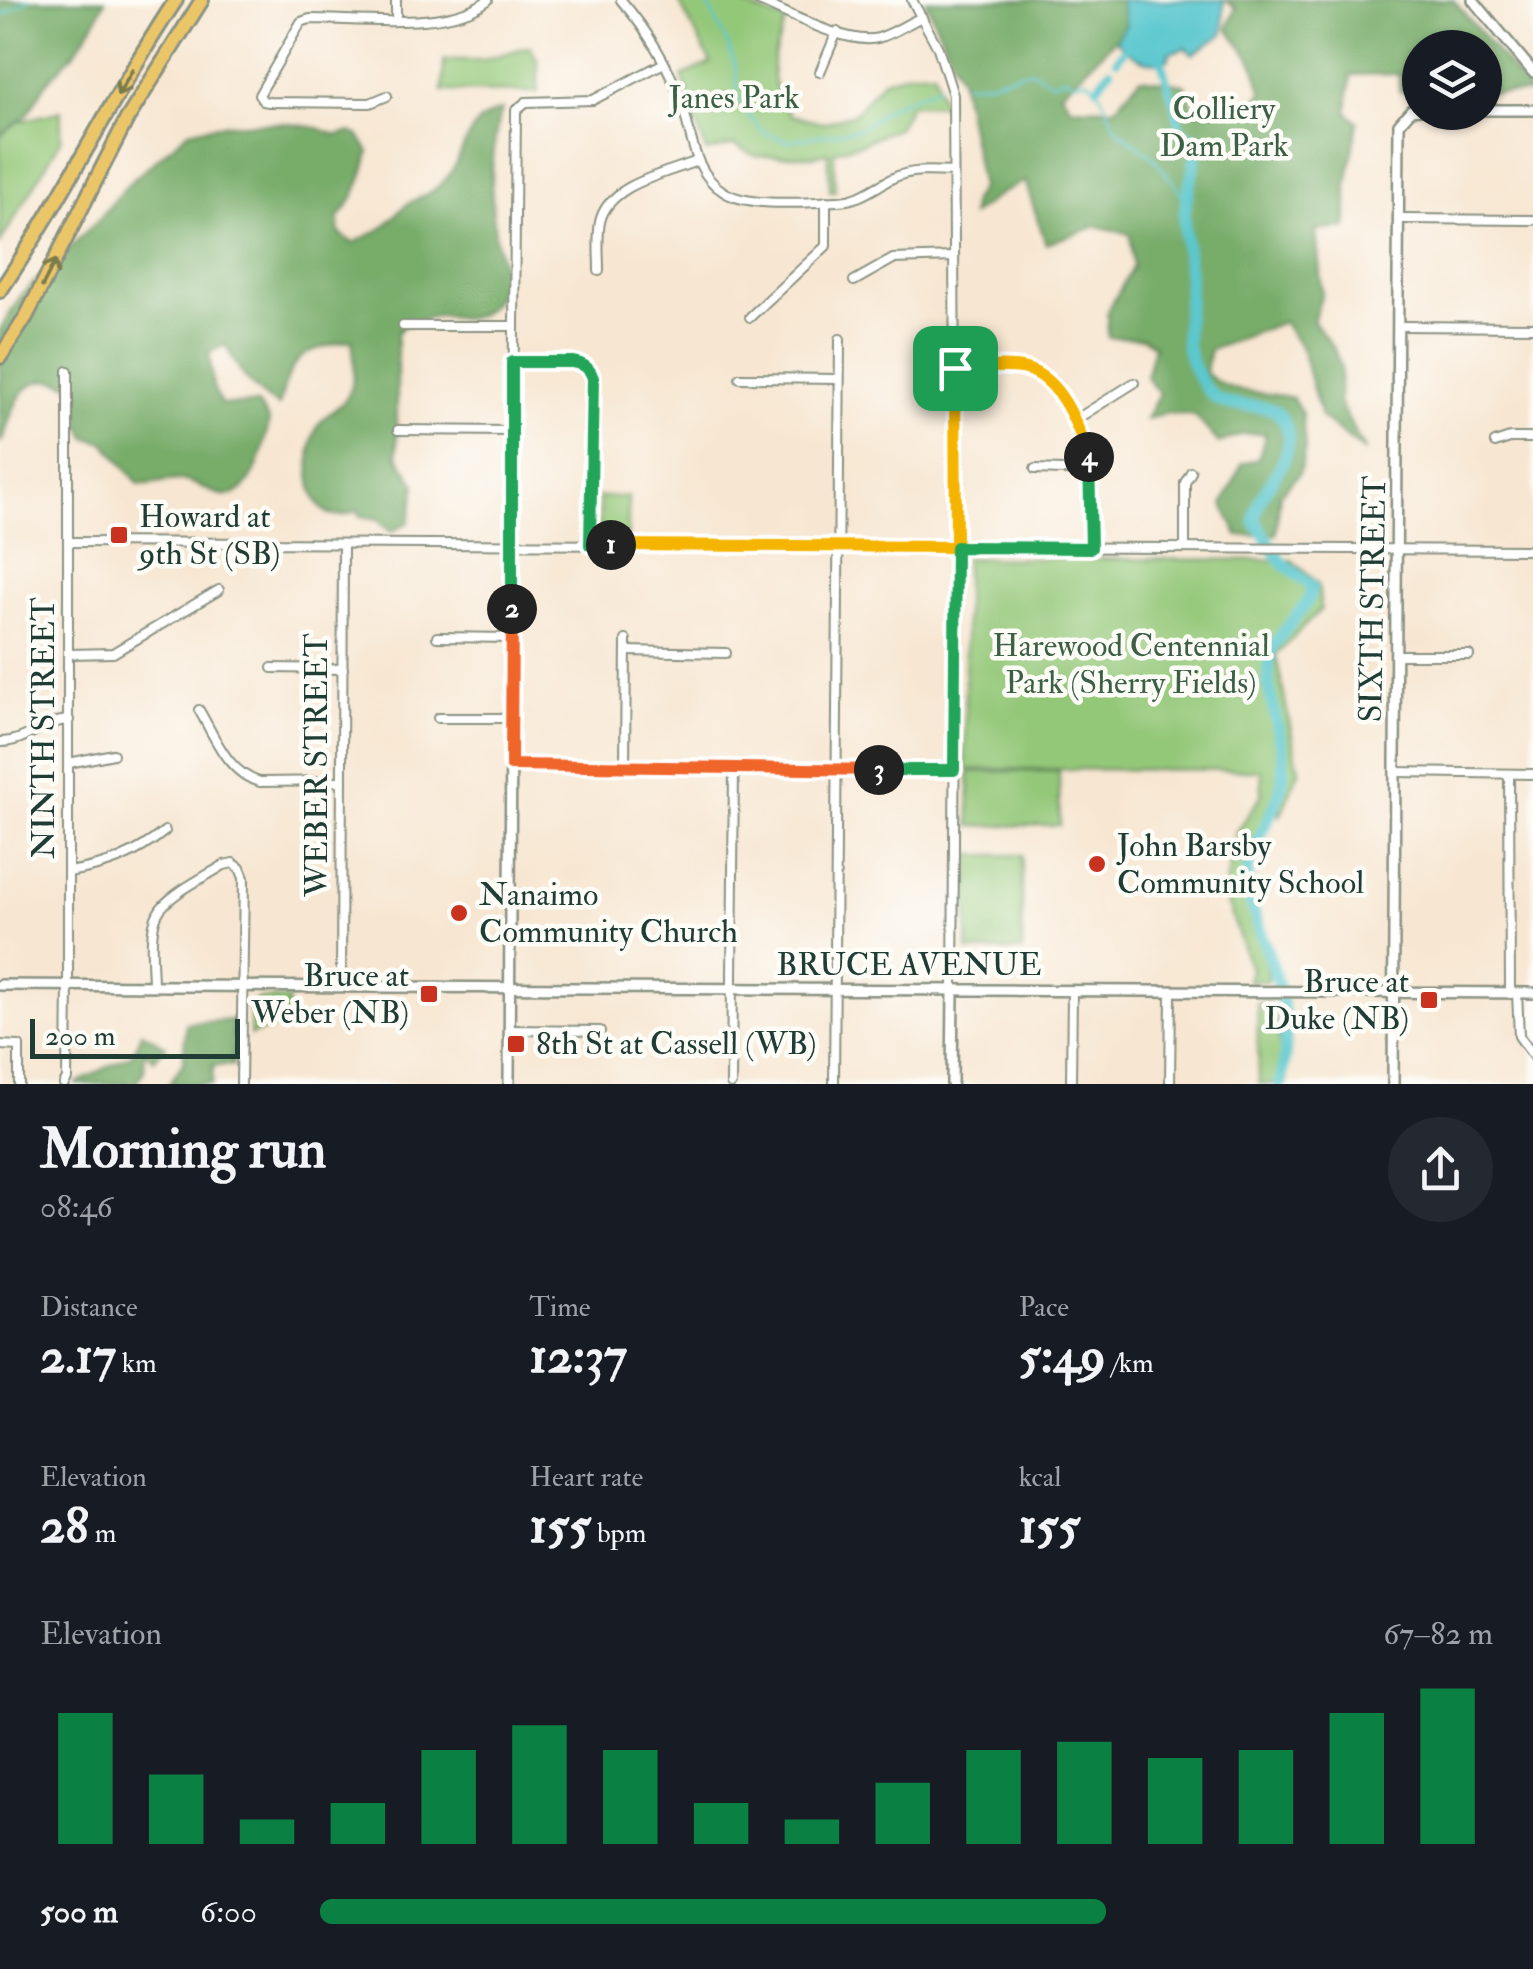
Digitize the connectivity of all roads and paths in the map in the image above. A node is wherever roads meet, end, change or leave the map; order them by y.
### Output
1 (176, 0) edge
2 (202, 0) edge
3 (396, 0) edge
4 (488, 0) edge
5 (621, 0) edge
6 (757, 0) edge
7 (912, 0) edge
8 (1473, 0) edge
9 (922, 16) junction
10 (396, 19) junction
11 (837, 32) junction
12 (664, 63) junction
13 (820, 72) dead end
14 (1533, 72) edge
15 (388, 96) dead end
16 (1502, 110) edge
17 (1533, 110) edge
18 (1402, 119) edge
19 (697, 161) junction
20 (953, 172) junction
21 (826, 201) junction
22 (1400, 219) junction
23 (1533, 220) edge
24 (954, 257) junction
25 (599, 270) dead end
26 (854, 281) dead end
27 (0, 291) edge
28 (750, 317) dead end
29 (403, 326) dead end
30 (514, 326) junction
31 (1400, 326) junction
32 (1533, 327) edge
33 (840, 339) dead end
34 (0, 357) edge
35 (512, 362) junction
36 (955, 368) junction
37 (68, 371) dead end
38 (740, 378) dead end
39 (840, 379) junction
40 (1134, 383) dead end
41 (1075, 420) junction
42 (398, 430) dead end
43 (512, 431) junction
44 (1533, 438) edge
45 (1494, 444) dead end
46 (1035, 469) dead end
47 (1091, 471) junction
48 (1191, 472) dead end
49 (70, 542) junction
50 (343, 544) junction
51 (512, 544) junction
52 (590, 545) junction
53 (838, 546) junction
54 (956, 547) junction
55 (1091, 548) junction
56 (1185, 548) junction
57 (1398, 550) junction
58 (1533, 550) edge
59 (219, 590) dead end
60 (437, 637) dead end
61 (512, 638) junction
62 (626, 640) dead end
63 (626, 651) junction
64 (726, 653) dead end
65 (69, 654) junction
66 (1469, 655) dead end
67 (1397, 656) junction
68 (272, 668) dead end
69 (342, 669) junction
70 (198, 710) dead end
71 (438, 718) dead end
72 (512, 718) junction
73 (69, 720) junction
74 (0, 742) edge
75 (113, 754) dead end
76 (69, 764) junction
77 (511, 765) junction
78 (625, 767) junction
79 (734, 769) junction
80 (836, 770) junction
81 (954, 770) junction
82 (1396, 772) junction
83 (1509, 774) junction
84 (1533, 774) edge
85 (342, 781) junction
86 (165, 831) dead end
87 (68, 872) junction
88 (0, 986) edge
89 (68, 986) junction
90 (153, 986) junction
91 (244, 987) junction
92 (341, 987) junction
93 (510, 988) junction
94 (732, 990) junction
95 (835, 990) junction
96 (953, 990) junction
97 (1072, 991) junction
98 (1170, 992) junction
99 (1394, 993) junction
100 (1514, 993) junction
101 (1533, 993) edge
102 (510, 1030) junction
103 (600, 1030) dead end
104 (0, 1046) edge
105 (1533, 1056) edge
106 (19, 1084) edge
107 (64, 1084) edge
108 (242, 1084) edge
109 (509, 1084) edge
110 (731, 1084) edge
111 (834, 1084) edge
112 (952, 1084) edge
113 (1070, 1084) edge
114 (1170, 1084) edge
115 (1392, 1084) edge

1 -> 27 highway
34 -> 2 highway
3 - 10 street
4 - 10 street
5 - 12 street
6 - 11 street
7 - 9 street
8 - 14 street
9 - 11 street
9 - 20 street
10 - 15 street
11 - 13 street
12 - 19 street
12 - 30 street
16 - 17 street
18 - 22 street, SIXTH STREET
19 - 21 street
19 - 25 street
20 - 21 street
20 - 24 street
21 - 28 street
22 - 23 street
22 - 31 street, SIXTH STREET
24 - 26 street
24 - 36 street
29 - 30 street
30 - 35 street
31 - 32 street
31 - 57 street, SIXTH STREET
33 - 39 street
35 - 43 street
35 - 52 street
36 - 41 street
36 - 54 street
37 - 49 street, NINTH STREET
38 - 39 street
39 - 53 street
40 - 41 street
41 - 47 street
42 - 43 street
43 - 51 street
44 - 45 street
46 - 47 street
47 - 55 street
48 - 56 street
49 - 50 street
49 - 65 street, NINTH STREET
50 - 51 street
50 - 69 street, WEBER STREET
51 - 52 street
51 - 61 street
52 - 53 street
53 - 54 street
53 - 80 street
54 - 55 street
54 - 81 street
55 - 56 street
56 - 57 street
57 - 58 street
57 - 67 street, SIXTH STREET
59 - 65 street
60 - 61 street
61 - 72 street
62 - 63 street
63 - 64 street
63 - 78 street
65 - 73 street, NINTH STREET
66 - 67 street
67 - 82 street, SIXTH STREET
68 - 69 street
69 - 85 street, WEBER STREET
70 - 85 street
71 - 72 street
72 - 77 street
73 - 74 street
73 - 76 street, NINTH STREET
75 - 76 street
76 - 87 street, NINTH STREET
77 - 78 street
77 - 93 street
78 - 79 street
79 - 80 street
79 - 94 street
80 - 81 street
80 - 95 street
81 - 96 street
82 - 83 street
82 - 99 street, SIXTH STREET
83 - 84 street
83 - 100 street
85 - 92 street, WEBER STREET
86 - 87 street
87 - 89 street, NINTH STREET
88 - 89 street, BRUCE AVENUE
89 - 90 street, BRUCE AVENUE
89 - 107 street, NINTH STREET
90 - 91 street, BRUCE AVENUE
90 - 91 street
91 - 92 street, BRUCE AVENUE
91 - 108 street
92 - 93 street, BRUCE AVENUE
93 - 94 street, BRUCE AVENUE
93 - 102 street
94 - 95 street, BRUCE AVENUE
94 - 110 street
95 - 96 street, BRUCE AVENUE
95 - 111 street
96 - 97 street, BRUCE AVENUE
96 - 112 street
97 - 98 street, BRUCE AVENUE
97 - 113 street
98 - 99 street, BRUCE AVENUE
98 - 114 street
99 - 100 street, BRUCE AVENUE
99 - 115 street, SIXTH STREET
100 - 101 street, BRUCE AVENUE
100 - 105 street
102 - 103 street
102 - 109 street
104 - 106 street

